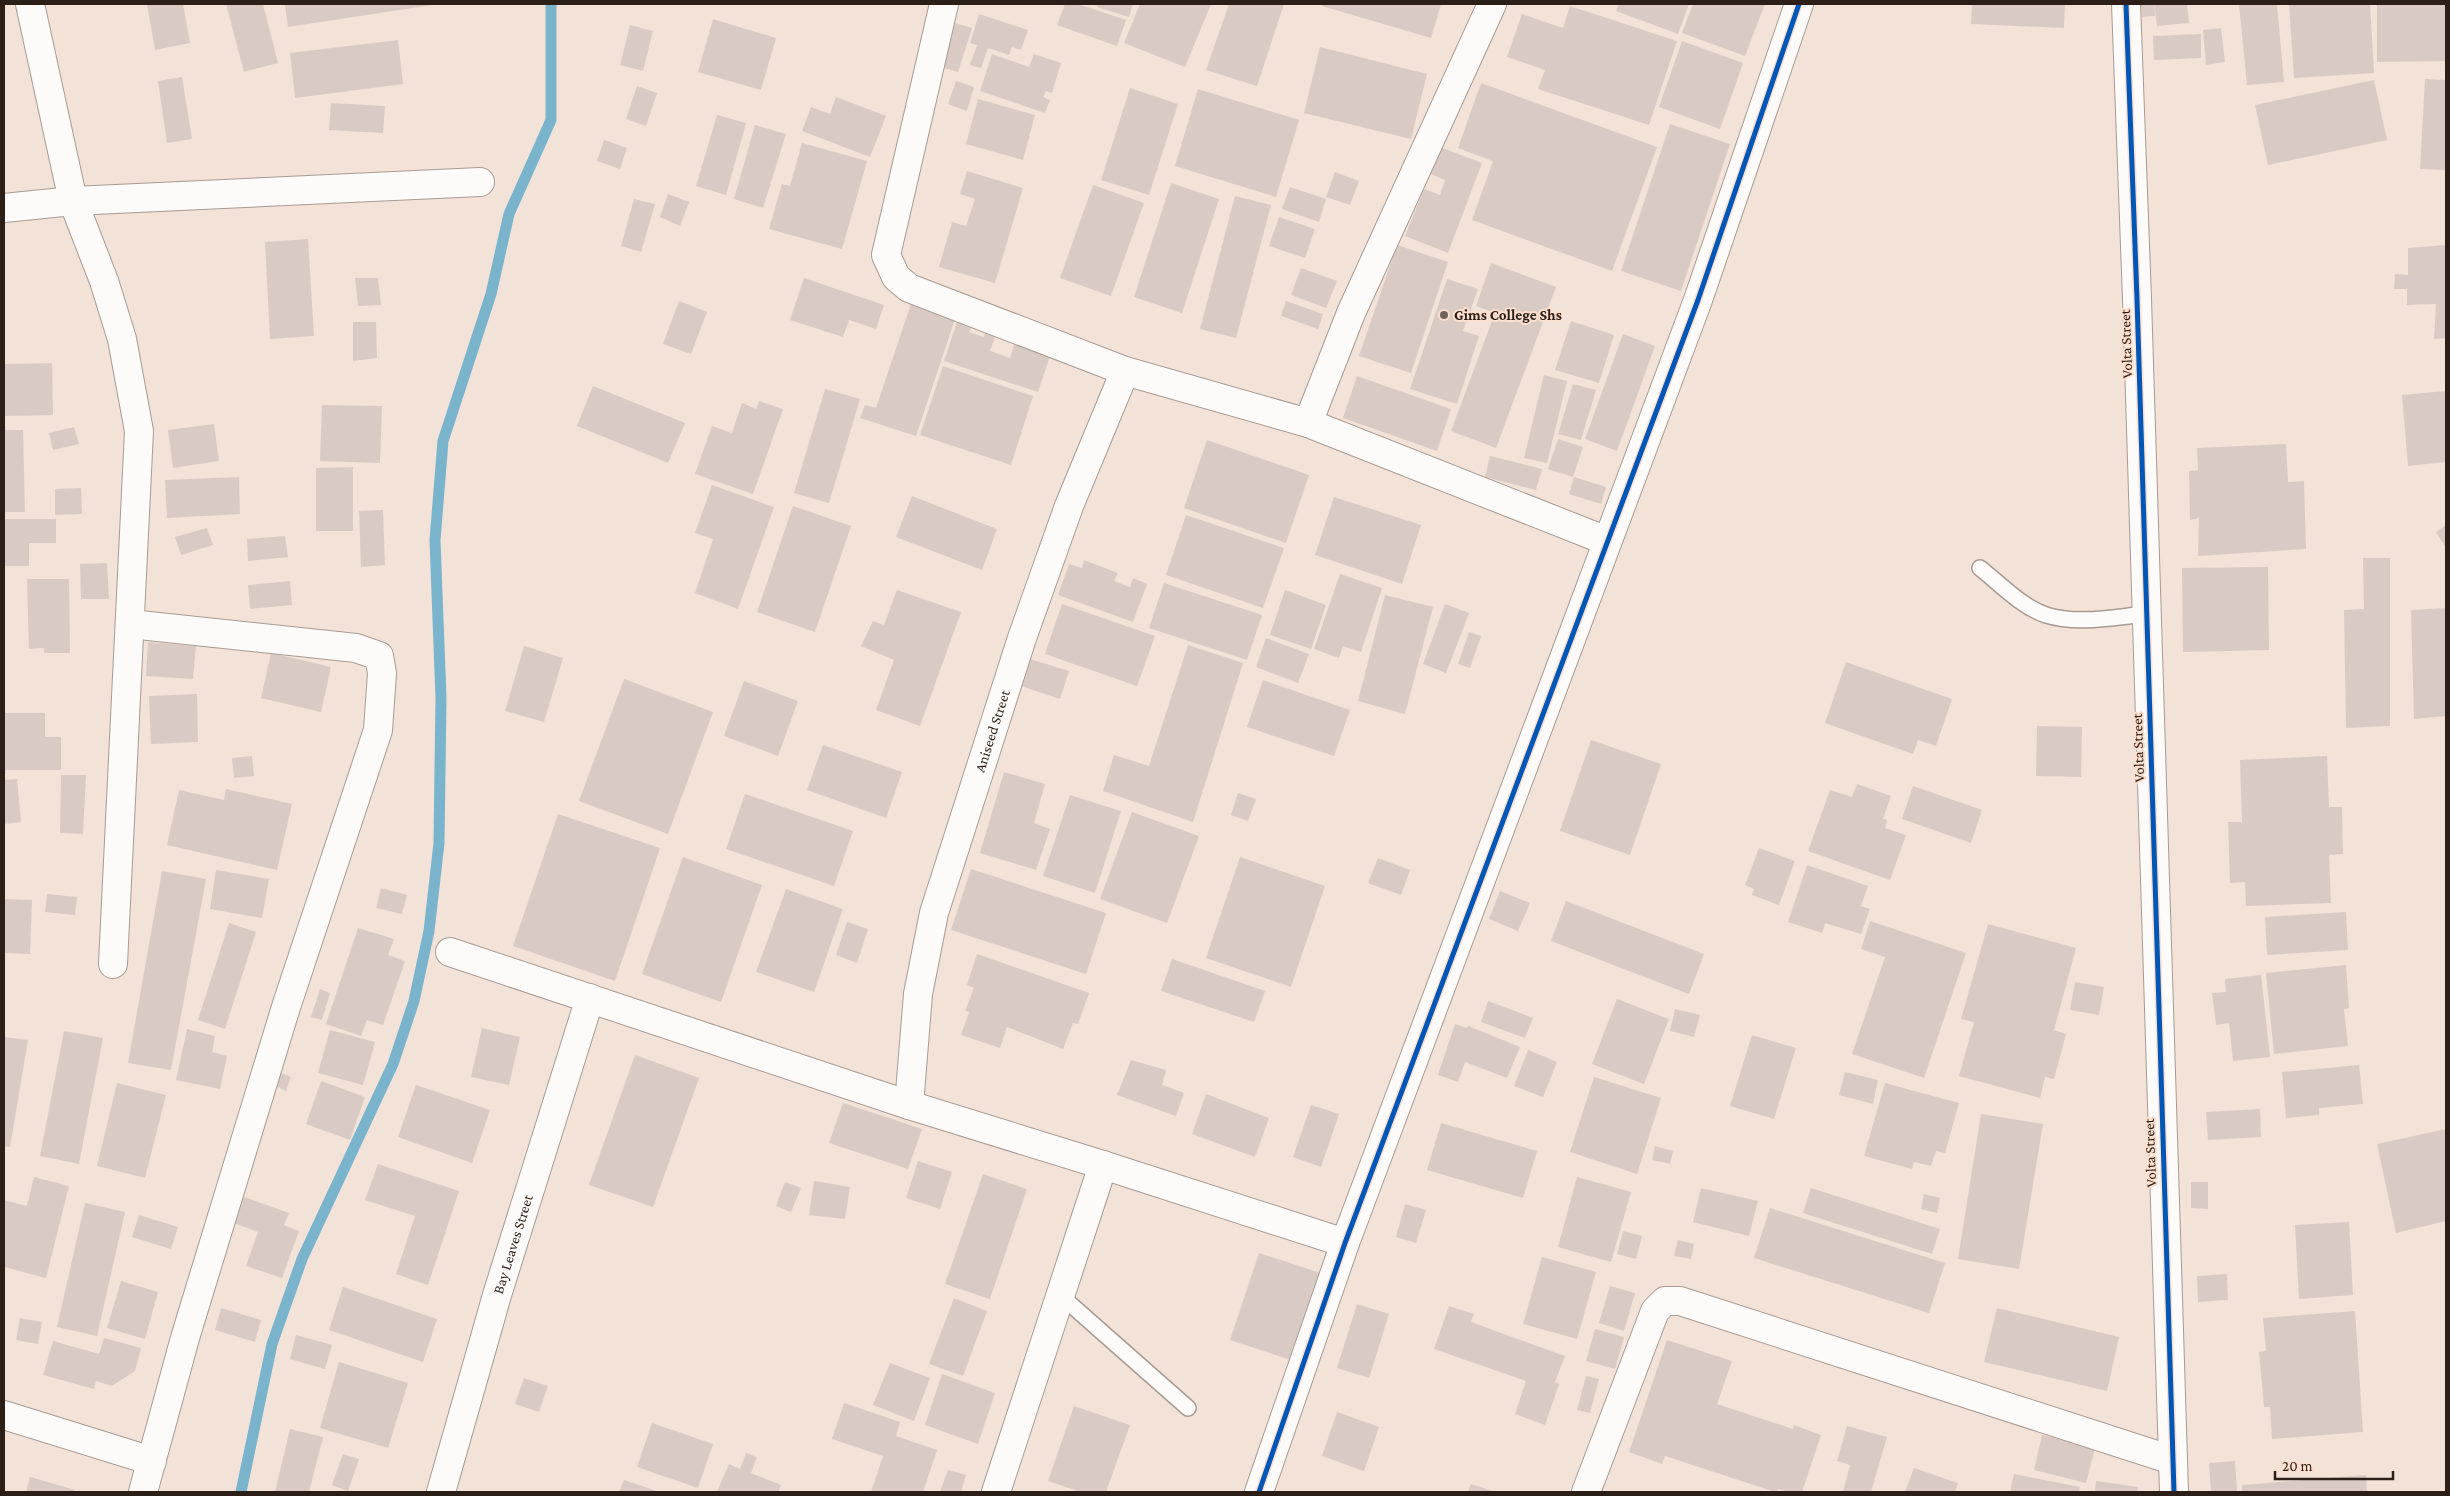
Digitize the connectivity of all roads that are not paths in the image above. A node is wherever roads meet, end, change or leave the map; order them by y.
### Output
1 (30, 4) edge
2 (944, 4) edge
3 (1492, 4) edge
4 (1799, 4) edge
5 (2126, 4) edge
6 (480, 182) dead end
7 (73, 201) junction
8 (4, 208) edge
9 (1125, 371) junction
10 (1308, 423) junction
11 (1607, 541) junction
12 (1980, 568) dead end
13 (2147, 614) junction
14 (130, 624) junction
15 (450, 952) dead end
16 (113, 964) dead end
17 (590, 998) junction
18 (909, 1106) junction
19 (1103, 1165) junction
20 (1345, 1243) junction
21 (1060, 1295) junction
22 (1188, 1408) dead end
23 (4, 1415) edge
24 (2172, 1460) junction
25 (152, 1461) junction
26 (143, 1492) edge
27 (441, 1492) edge
28 (996, 1492) edge
29 (1259, 1492) edge
30 (1586, 1492) edge
31 (2174, 1492) edge

1 - 7 street
2 - 9 street
3 - 10 street
4 - 11 street
5 - 13 street, Volta Street
6 - 7 street
7 - 8 street
7 - 14 street
9 - 10 street
9 - 18 street, Aniseed Street
10 - 11 street
11 - 20 street
12 - 13 lane
13 - 24 street, Volta Street
14 - 16 street
14 - 25 street
15 - 17 street
17 - 18 street
17 - 27 street, Bay Leaves Street
18 - 19 street
19 - 20 street
19 - 21 street
20 - 29 street
21 - 22 lane
21 - 28 street
23 - 25 street
24 - 30 street
24 - 31 street, Volta Street
25 - 26 street

